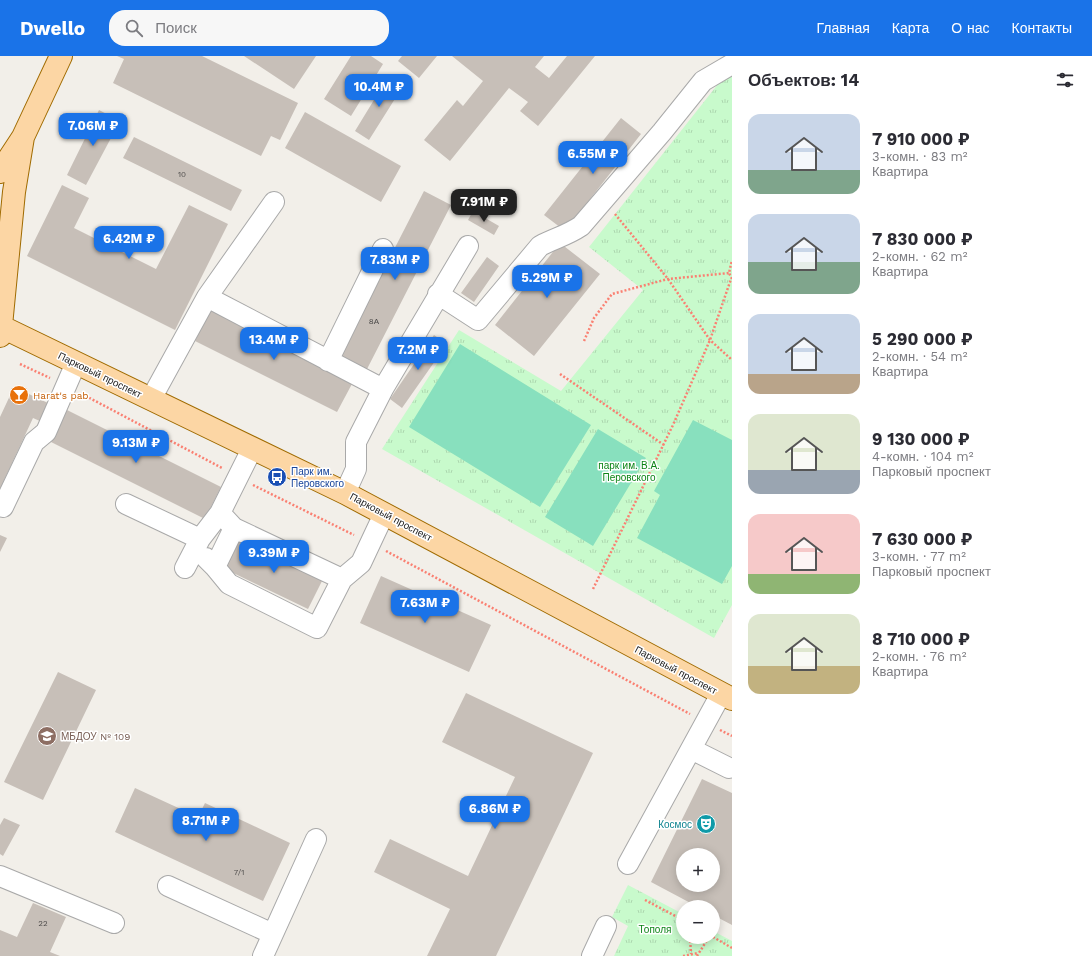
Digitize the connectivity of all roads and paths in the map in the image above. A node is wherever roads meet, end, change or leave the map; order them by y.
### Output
1 (61, 56) edge
2 (732, 64) edge
3 (23, 137) junction
4 (0, 172) edge
5 (604, 200) junction
6 (274, 202) dead end
7 (468, 246) dead end
8 (383, 249) dead end
9 (4, 251) edge
10 (732, 260) edge
11 (732, 266) edge
12 (729, 273) junction
13 (668, 279) junction
14 (732, 279) edge
15 (438, 294) junction
16 (207, 297) junction
17 (1, 330) edge
18 (710, 340) junction
19 (584, 341) dead end
20 (732, 360) edge
21 (328, 361) junction
22 (76, 363) junction
23 (560, 374) dead end
24 (383, 389) junction
25 (152, 399) junction
26 (664, 445) junction
27 (252, 449) junction
28 (345, 493) junction
29 (126, 504) dead end
30 (3, 507) dead end
31 (220, 513) junction
32 (384, 514) junction
33 (234, 528) junction
34 (198, 544) junction
35 (215, 567) junction
36 (185, 568) dead end
37 (342, 579) junction
38 (593, 589) dead end
39 (726, 696) edge
40 (691, 748) junction
41 (728, 768) dead end
42 (316, 839) dead end
43 (628, 864) dead end
44 (0, 876) edge
45 (168, 886) dead end
46 (645, 900) dead end
47 (676, 916) edge
48 (114, 923) dead end
49 (606, 926) dead end
50 (273, 934) junction
51 (720, 941) edge
52 (690, 944) edge
53 (704, 944) edge
54 (732, 948) edge
55 (691, 954) junction
56 (698, 954) edge
57 (263, 956) edge
58 (592, 956) edge
59 (683, 956) edge

1 - 3 main road
2 - 5 lane
3 - 4 main road
3 - 9 main road
5 - 13 path
5 - 15 lane
6 - 16 lane
7 - 15 lane
8 - 21 lane
9 - 17 main road
10 - 11 path
11 - 12 path
12 - 13 path
12 - 14 path
13 - 18 path
13 - 19 path
14 - 18 path
15 - 24 lane
16 - 21 lane
16 - 25 lane
17 - 22 main road, Парковый проспект
18 - 20 path
18 - 26 path
21 - 24 lane
22 - 25 main road, Парковый проспект
22 - 30 lane
23 - 26 path
24 - 28 lane
25 - 27 main road, Парковый проспект
26 - 38 path
27 - 28 main road, Парковый проспект
27 - 31 lane
28 - 32 main road, Парковый проспект
29 - 34 lane
31 - 33 lane
31 - 34 lane
32 - 37 lane
32 - 39 main road, Парковый проспект
33 - 35 lane
33 - 37 lane
34 - 35 lane
34 - 36 lane
35 - 37 lane
39 - 40 lane
40 - 41 lane
40 - 43 lane
42 - 50 lane
44 - 48 lane
45 - 50 lane
46 - 47 path
49 - 58 lane
50 - 57 lane
51 - 54 path
52 - 55 path
53 - 56 path
55 - 56 path
55 - 59 path

